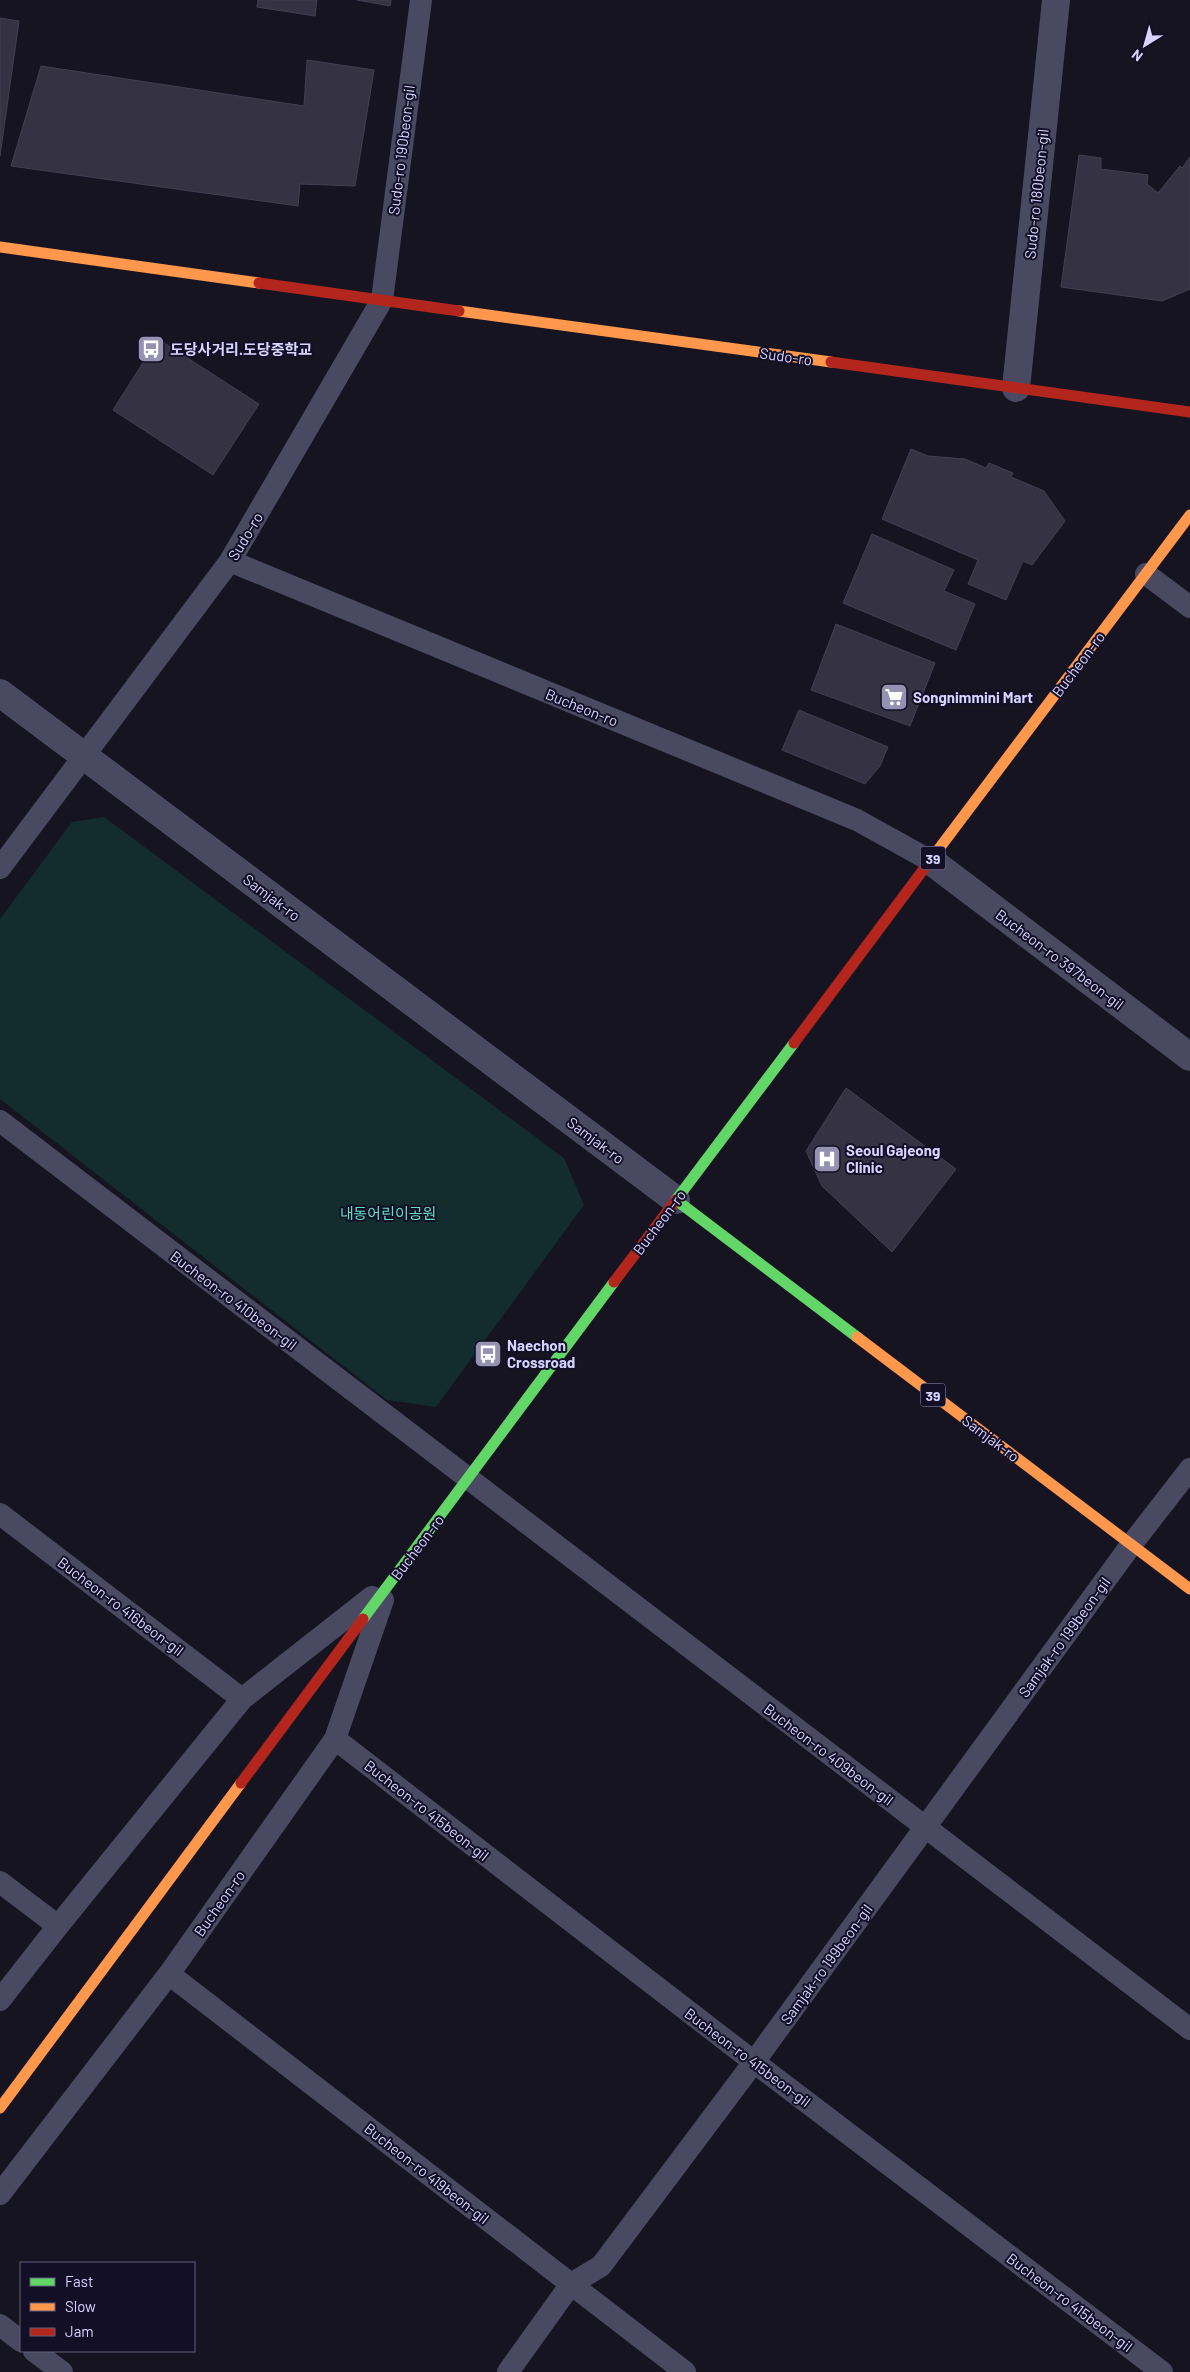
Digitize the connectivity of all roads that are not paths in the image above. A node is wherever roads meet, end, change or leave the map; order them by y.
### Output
1 (421, 0) edge
2 (1056, 0) edge
3 (0, 247) edge
4 (382, 300) junction
5 (1016, 388) junction
6 (1190, 412) edge
7 (1190, 515) edge
8 (230, 561) junction
9 (1146, 574) junction
10 (1190, 607) edge
11 (0, 692) edge
12 (84, 756) junction
13 (931, 861) junction
14 (0, 868) edge
15 (1190, 1057) edge
16 (0, 1121) edge
17 (676, 1200) junction
18 (1190, 1469) edge
19 (467, 1479) junction
20 (0, 1514) edge
21 (1131, 1545) junction
22 (388, 1584) junction
23 (1190, 1589) edge
24 (242, 1699) junction
25 (336, 1739) junction
26 (926, 1828) junction
27 (0, 1882) edge
28 (58, 1926) junction
29 (169, 1974) junction
30 (0, 2000) edge
31 (1190, 2029) edge
32 (754, 2062) junction
33 (0, 2108) edge
34 (0, 2194) edge
35 (571, 2284) junction
36 (0, 2326) edge
37 (20, 2340) edge
38 (35, 2352) edge
39 (62, 2372) edge
40 (508, 2372) edge
41 (685, 2372) edge
42 (1162, 2372) edge

1 - 4 lane, Sudo-ro 190beon-gil
2 - 5 street, Sudo-ro 180beon-gil
3 - 4 street, Sudo-ro
4 - 5 street, Sudo-ro
4 - 8 lane, Sudo-ro
5 - 6 street, Sudo-ro
7 - 9 street, Bucheon-ro / 39
8 - 12 lane, Sudo-ro
8 - 13 lane, Bucheon-ro
9 - 10 lane
9 - 13 street, Bucheon-ro / 39
11 - 12 street, Samjak-ro
12 - 14 lane, Sudo-ro
12 - 17 street, Samjak-ro
13 - 15 street, Bucheon-ro 397beon-gil
13 - 17 street, Bucheon-ro / 39
16 - 19 lane, Bucheon-ro 410beon-gil
17 - 19 street, Bucheon-ro
17 - 21 street, Samjak-ro / 39
18 - 21 lane, Samjak-ro 199beon-gil
19 - 22 street, Bucheon-ro
19 - 26 lane, Bucheon-ro 409beon-gil
20 - 24 lane, Bucheon-ro 416beon-gil
21 - 23 street, Samjak-ro / 39
21 - 26 lane, Samjak-ro 199beon-gil
22 - 24 lane, Bucheon-ro
22 - 25 lane, Bucheon-ro
22 - 33 street, Bucheon-ro
24 - 28 lane, Bucheon-ro
25 - 29 lane, Bucheon-ro
25 - 32 lane, Bucheon-ro 415beon-gil
26 - 31 lane, Bucheon-ro 409beon-gil
26 - 32 lane, Samjak-ro 199beon-gil
27 - 28 lane
28 - 30 lane, Bucheon-ro
29 - 34 lane, Bucheon-ro
29 - 35 lane, Bucheon-ro 419beon-gil
32 - 35 lane, Samjak-ro 199beon-gil
32 - 42 lane, Bucheon-ro 415beon-gil
35 - 40 lane, Samjak-ro 199beon-gil
35 - 41 lane, Bucheon-ro 419beon-gil
36 - 37 lane
38 - 39 lane

